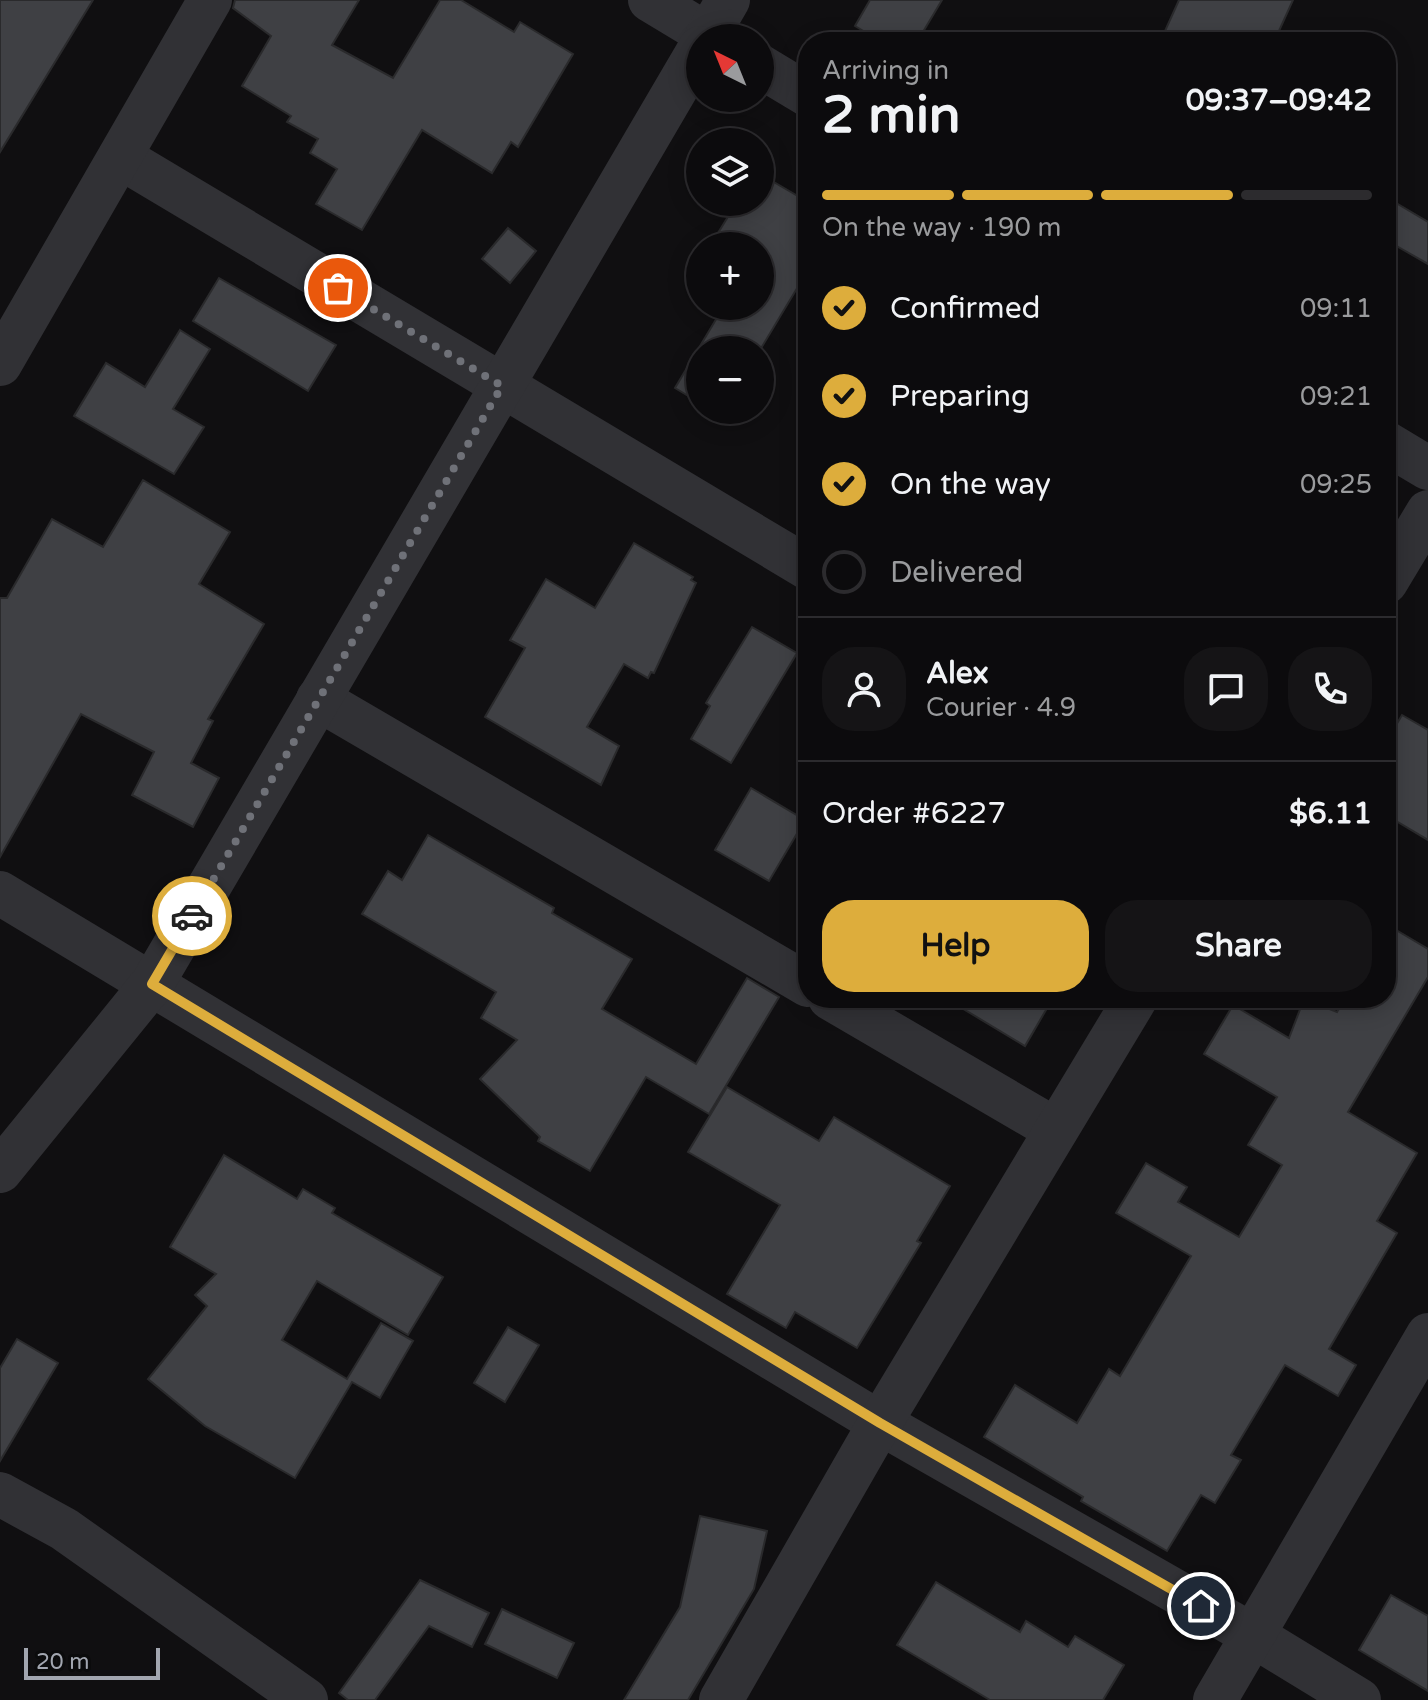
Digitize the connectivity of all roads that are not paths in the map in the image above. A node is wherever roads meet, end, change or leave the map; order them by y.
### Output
1 (210, 0) edge
2 (650, 0) edge
3 (696, 24) edge
4 (686, 74) edge
5 (774, 74) edge
6 (798, 89) edge
7 (120, 157) junction
8 (0, 364) edge
9 (502, 386) junction
10 (1396, 449) edge
11 (1428, 468) edge
12 (1428, 512) edge
13 (798, 562) edge
14 (1396, 565) edge
15 (318, 699) junction
16 (0, 893) edge
17 (798, 979) edge
18 (152, 984) junction
19 (847, 1008) edge
20 (1130, 1008) edge
21 (1056, 1130) junction
22 (0, 1171) edge
23 (1428, 1335) edge
24 (880, 1423) junction
25 (0, 1494) edge
26 (1254, 1636) junction
27 (306, 1700) edge
28 (721, 1700) edge
29 (1215, 1700) edge
30 (1359, 1700) edge

1 - 7 street
2 - 3 street
4 - 9 street
5 - 6 street
7 - 8 street
7 - 9 street
9 - 13 street
9 - 15 street
10 - 11 street
12 - 14 street
15 - 17 street
15 - 18 street
16 - 18 street
18 - 22 street
18 - 24 street
19 - 21 street
20 - 21 street
21 - 24 street
23 - 26 street
24 - 26 street
24 - 28 street
25 - 27 street
26 - 29 street
26 - 30 street

